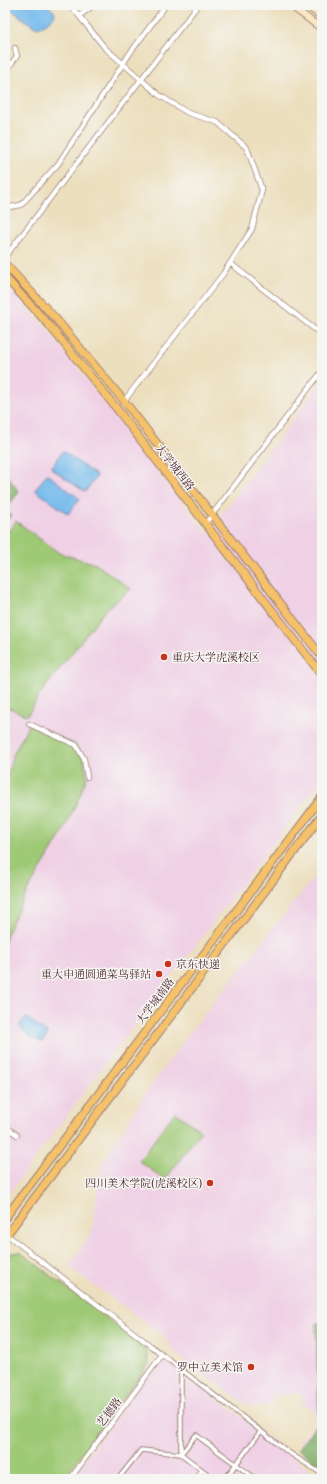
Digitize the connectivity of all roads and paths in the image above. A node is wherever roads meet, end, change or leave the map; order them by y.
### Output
1 (69, 5) edge
2 (94, 5) edge
3 (166, 5) edge
4 (198, 5) edge
5 (290, 5) edge
6 (306, 5) edge
7 (80, 16) junction
8 (322, 17) edge
9 (322, 29) edge
10 (15, 48) dead end
11 (123, 64) junction
12 (5, 72) edge
13 (142, 80) junction
14 (5, 208) edge
15 (5, 257) edge
16 (5, 264) edge
17 (230, 264) junction
18 (5, 277) edge
19 (322, 335) edge
20 (322, 371) edge
21 (124, 401) junction
22 (211, 516) junction
23 (205, 524) junction
24 (322, 657) edge
25 (322, 675) edge
26 (29, 724) dead end
27 (87, 778) dead end
28 (322, 797) edge
29 (322, 815) edge
30 (5, 1126) edge
31 (17, 1135) dead end
32 (5, 1218) edge
33 (6, 1235) edge
34 (162, 1355) junction
35 (169, 1360) joint
36 (181, 1369) junction
37 (261, 1431) junction
38 (181, 1454) junction
39 (235, 1464) junction
40 (202, 1470) junction
41 (322, 1474) edge
42 (70, 1479) edge
43 (118, 1479) edge
44 (195, 1479) edge
45 (214, 1479) edge
46 (224, 1479) edge
47 (256, 1479) edge

1 - 7 street
2 - 7 street
3 - 11 street
4 - 13 street
5 - 9 main road
6 - 8 main road
7 - 11 street
10 - 12 street
11 - 13 street
11 - 14 street
13 - 15 street
13 - 17 street
16 - 21 main road, 大学城西路
17 - 19 street
17 - 21 street
18 - 23 main road, 大学城西路
20 - 22 street
21 - 22 main road, 大学城西路
22 - 23 street
22 - 24 main road, 大学城西路
23 - 25 main road, 大学城西路
26 - 27 street
28 - 32 main road, 大学城南路
29 - 33 main road, 大学城南路
30 - 31 street
33 - 34 street
34 - 35 street
34 - 42 street, 艺德路
35 - 36 street
36 - 37 street
36 - 38 street
37 - 39 street
37 - 41 street
38 - 39 street
38 - 40 street
38 - 43 street
39 - 46 street
39 - 47 street
40 - 44 street
40 - 45 street

